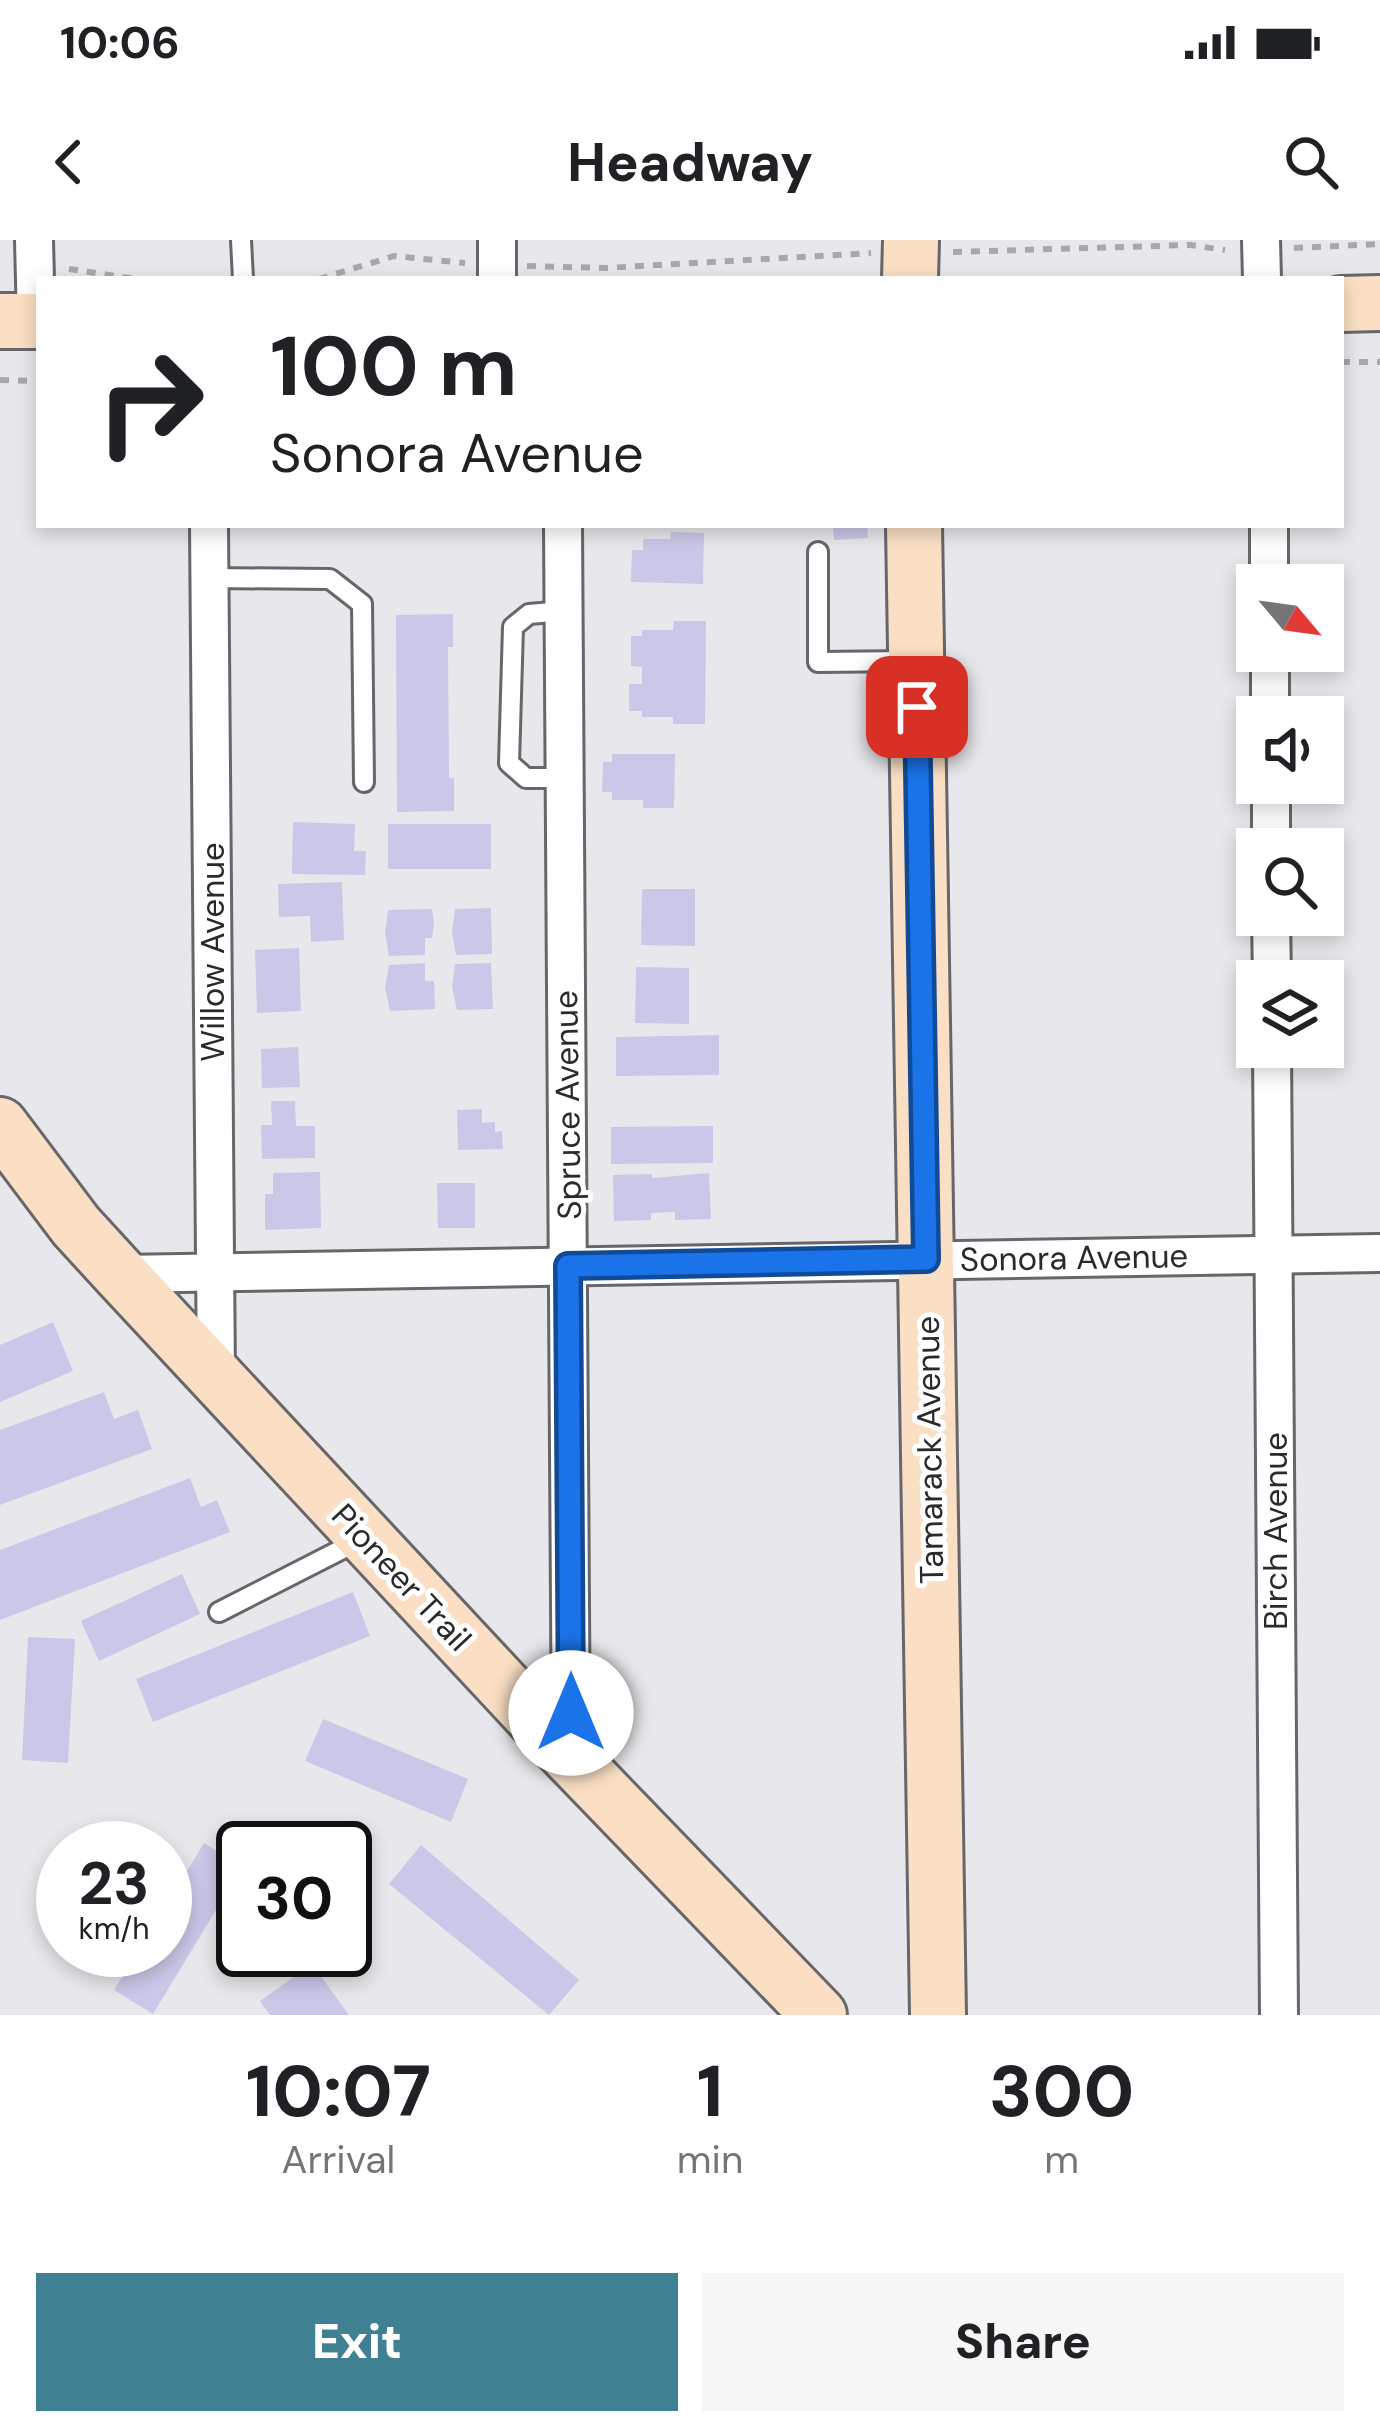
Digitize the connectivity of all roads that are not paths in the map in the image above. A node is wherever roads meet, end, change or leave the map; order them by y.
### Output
1 (241, 240) edge
2 (1277, 244) edge
3 (243, 276) edge
4 (1263, 276) edge
5 (1380, 303) edge
6 (1344, 304) edge
7 (209, 528) edge
8 (563, 528) edge
9 (914, 528) edge
10 (1269, 528) edge
11 (818, 552) dead end
12 (1269, 564) edge
13 (209, 578) junction
14 (564, 611) junction
15 (916, 662) junction
16 (563, 778) junction
17 (364, 782) dead end
18 (1272, 1068) edge
19 (0, 1125) edge
20 (1380, 1253) edge
21 (1274, 1255) junction
22 (926, 1259) junction
23 (568, 1266) junction
24 (214, 1273) junction
25 (120, 1274) junction
26 (216, 1379) junction
27 (366, 1537) junction
28 (219, 1612) dead end
29 (571, 1758) junction
30 (819, 2015) edge
31 (938, 2015) edge
32 (1279, 2015) edge

1 - 3 lane
2 - 4 street
5 - 6 street
7 - 13 street, Willow Avenue
8 - 14 street, Spruce Avenue
9 - 15 street, Tamarack Avenue
10 - 12 street
11 - 15 lane
13 - 17 lane
13 - 24 street, Willow Avenue
14 - 16 street, Spruce Avenue
14 - 16 lane
15 - 22 street, Tamarack Avenue
16 - 23 street, Spruce Avenue
18 - 21 street, Birch Avenue
19 - 25 street, Pioneer Trail
20 - 21 street, Sonora Avenue
21 - 22 street, Sonora Avenue
21 - 32 street, Birch Avenue
22 - 23 street, Sonora Avenue
22 - 31 street, Tamarack Avenue
23 - 24 street, Sonora Avenue
23 - 29 street, Spruce Avenue
24 - 25 street, Sonora Avenue
24 - 26 street, Willow Avenue
25 - 26 street, Pioneer Trail
26 - 27 street, Pioneer Trail
27 - 28 lane
27 - 29 street, Pioneer Trail
29 - 30 street, Pioneer Trail

